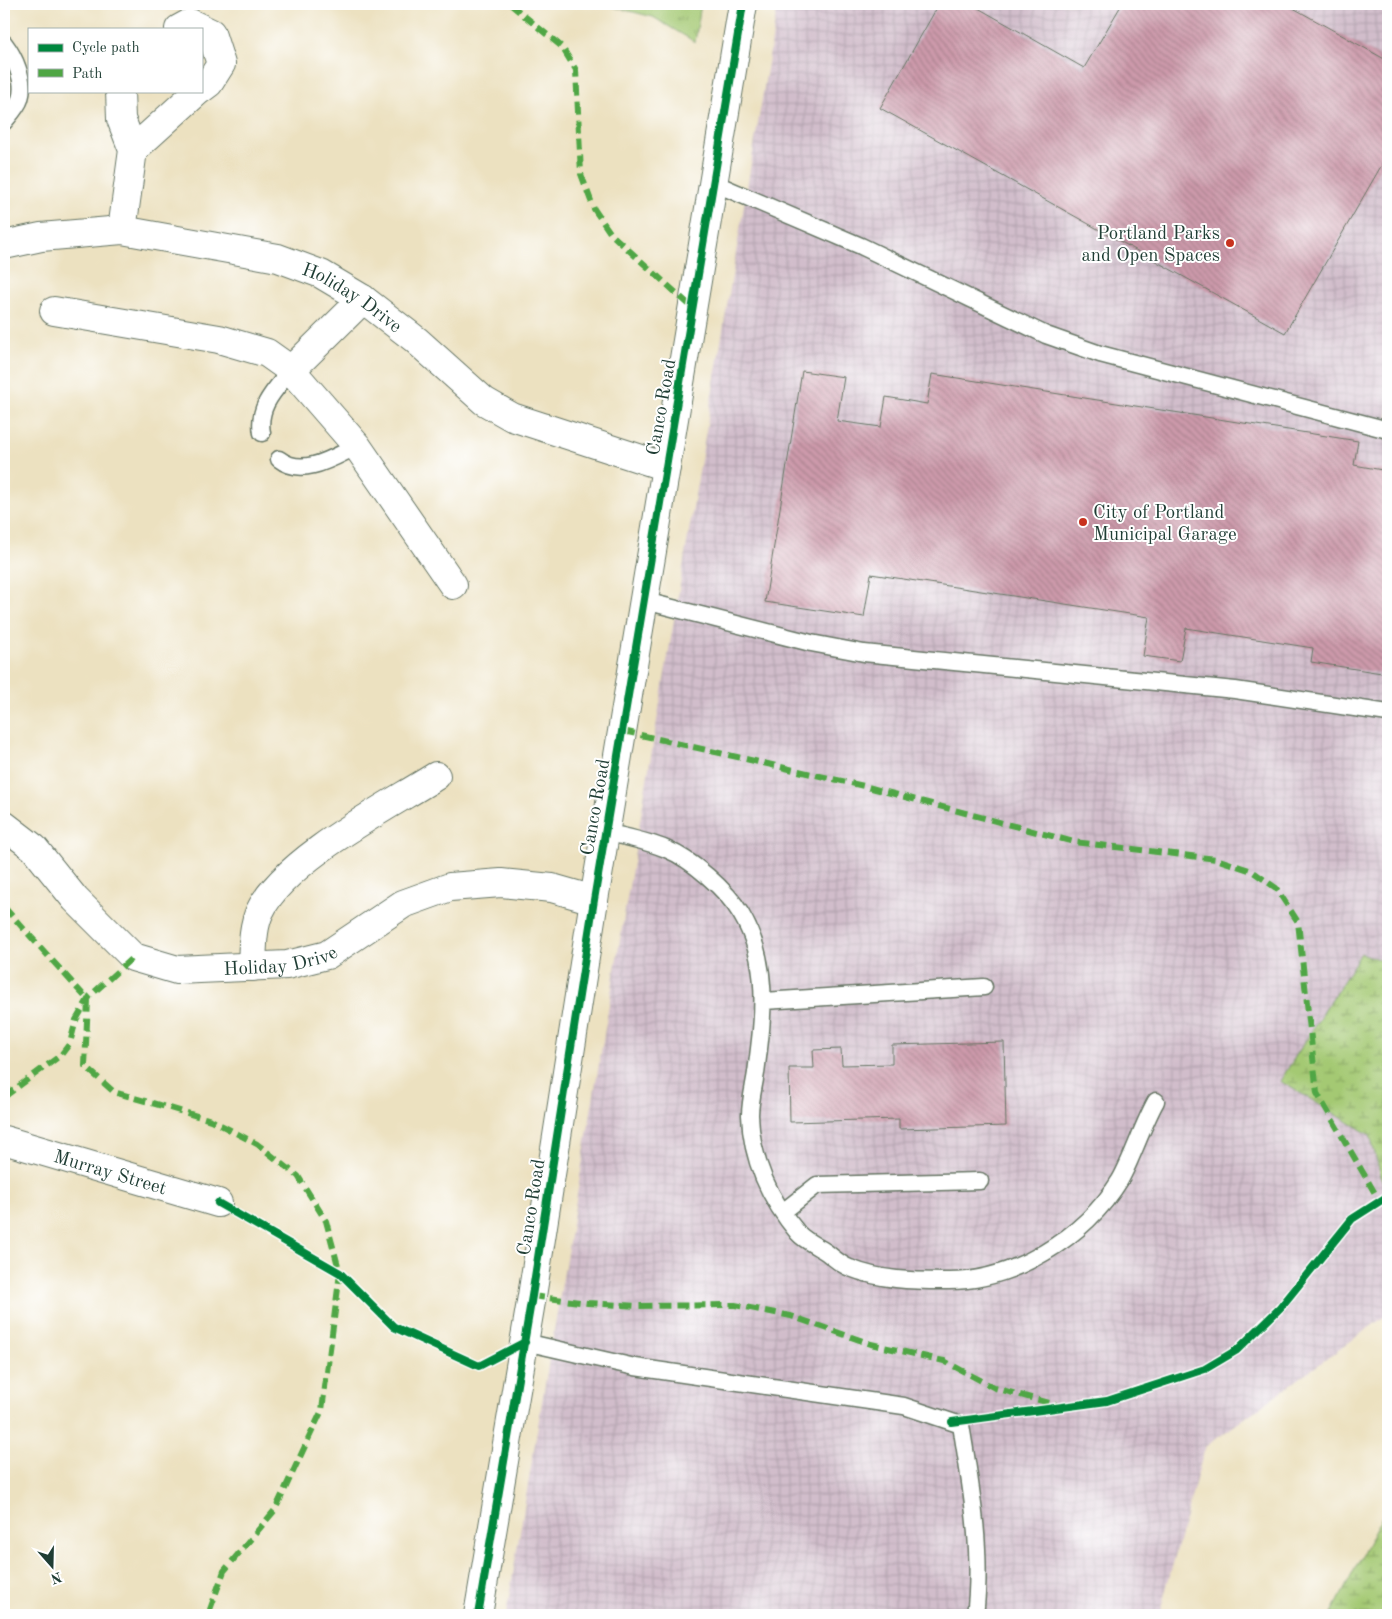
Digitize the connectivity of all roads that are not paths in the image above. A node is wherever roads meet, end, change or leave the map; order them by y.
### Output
1 (743, 4) edge
2 (181, 28) edge
3 (200, 28) edge
4 (202, 29) edge
5 (4, 43) edge
6 (202, 88) edge
7 (120, 92) edge
8 (197, 92) edge
9 (4, 122) edge
10 (133, 150) junction
11 (714, 183) junction
12 (122, 230) junction
13 (4, 245) edge
14 (363, 300) junction
15 (54, 311) dead end
16 (291, 370) junction
17 (1388, 430) edge
18 (262, 433) dead end
19 (357, 446) junction
20 (280, 459) dead end
21 (666, 467) junction
22 (453, 584) dead end
23 (645, 601) junction
24 (1388, 713) edge
25 (436, 776) dead end
26 (4, 825) edge
27 (606, 832) junction
28 (594, 900) junction
29 (252, 967) junction
30 (984, 987) dead end
31 (764, 1001) junction
32 (1156, 1101) dead end
33 (4, 1140) edge
34 (980, 1181) dead end
35 (218, 1203) dead end
36 (784, 1211) junction
37 (525, 1342) junction
38 (478, 1615) edge
39 (975, 1615) edge

1 - 11 street, Canco Road
2 - 3 street
4 - 6 street
5 - 9 lane
7 - 10 street
8 - 10 street
10 - 12 street
11 - 17 lane
11 - 21 street, Canco Road
12 - 13 street, Holiday Drive
12 - 14 street, Holiday Drive
14 - 16 street
14 - 21 street, Holiday Drive
15 - 16 street
16 - 18 lane
16 - 19 street
19 - 20 lane
19 - 22 street
21 - 23 street, Canco Road
23 - 24 lane
23 - 27 street, Canco Road
25 - 29 street
26 - 29 street, Holiday Drive
27 - 28 street, Canco Road
27 - 31 lane
28 - 29 street, Holiday Drive
28 - 37 street, Canco Road
30 - 31 lane
31 - 36 lane
32 - 36 lane
33 - 35 street, Murray Street
34 - 36 lane
37 - 38 street, Canco Road
37 - 39 lane

